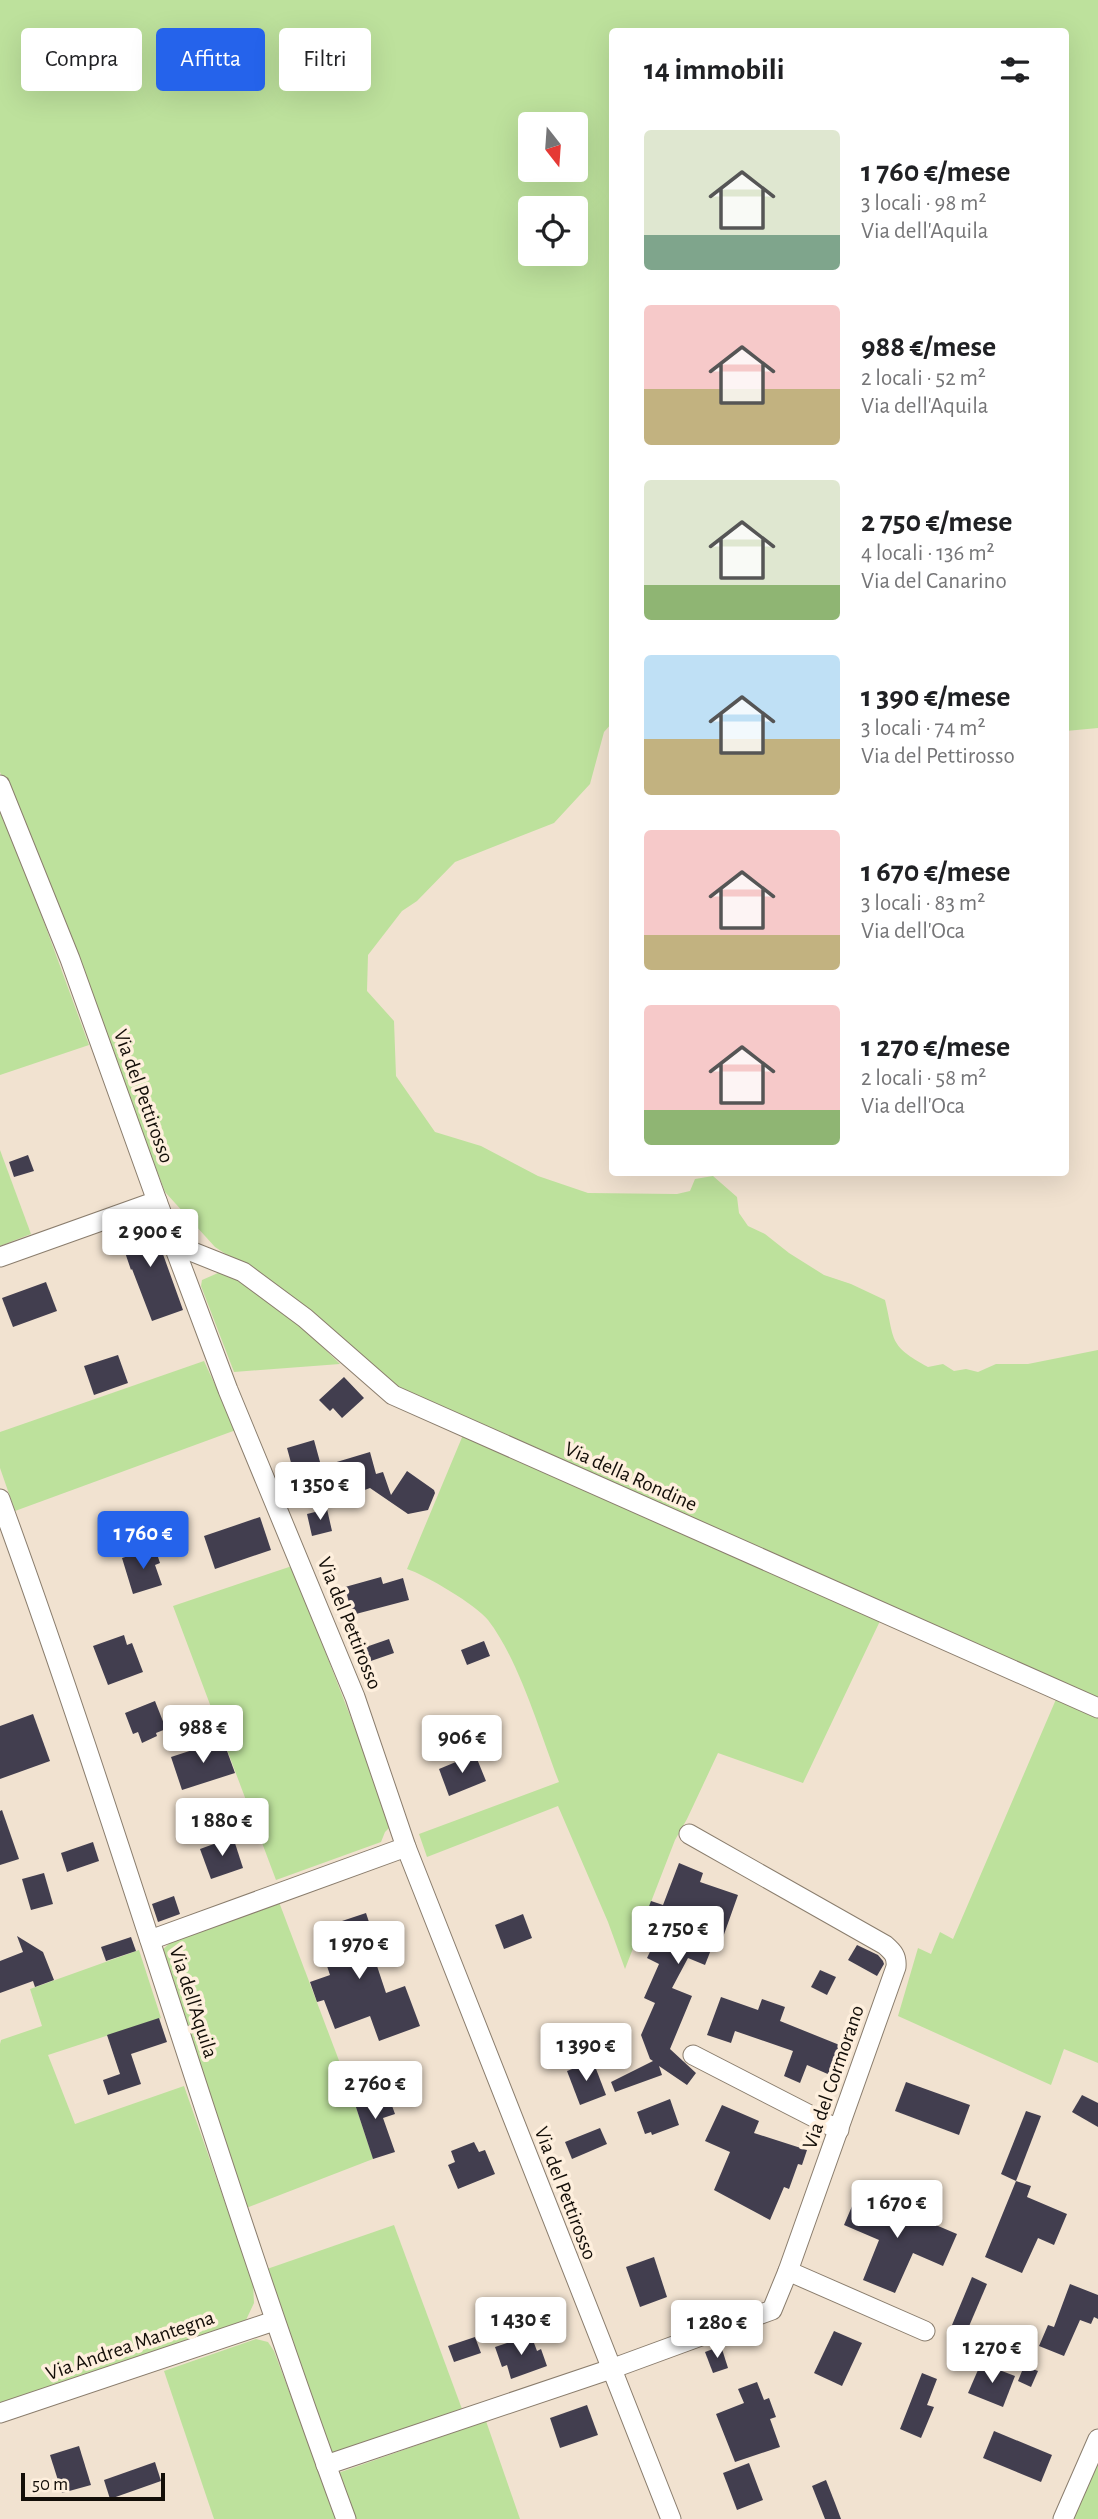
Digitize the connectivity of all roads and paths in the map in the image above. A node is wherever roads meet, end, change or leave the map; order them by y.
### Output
1 (0, 785) edge
2 (157, 1201) junction
3 (173, 1244) junction
4 (0, 1257) edge
5 (0, 1499) edge
6 (1098, 1708) edge
7 (689, 1833) dead end
8 (406, 1847) junction
9 (150, 1940) junction
10 (693, 2056) dead end
11 (839, 2130) junction
12 (788, 2271) junction
13 (274, 2321) junction
14 (925, 2331) dead end
15 (611, 2369) junction
16 (0, 2413) edge
17 (1098, 2439) edge
18 (326, 2465) junction
19 (346, 2519) edge
20 (671, 2519) edge
21 (1063, 2519) edge

1 - 2 street, Via del Pettirosso
2 - 3 street, Via del Pettirosso
2 - 4 street
3 - 6 street, Via della Rondine
3 - 8 street, Via del Pettirosso
5 - 9 street, Via dell'Aquila
7 - 11 street, Via del Cormorano
8 - 9 street
8 - 15 street, Via del Pettirosso
9 - 13 street, Via dell'Aquila
10 - 11 street
11 - 12 street, Via del Cormorano
12 - 14 street
12 - 15 street, Via del Cormorano
13 - 16 street, Via Andrea Mantegna
13 - 18 street, Via dell'Aquila
15 - 18 street, Via del Cormorano
15 - 20 street, Via del Pettirosso
17 - 21 street
18 - 19 street, Via dell'Aquila

